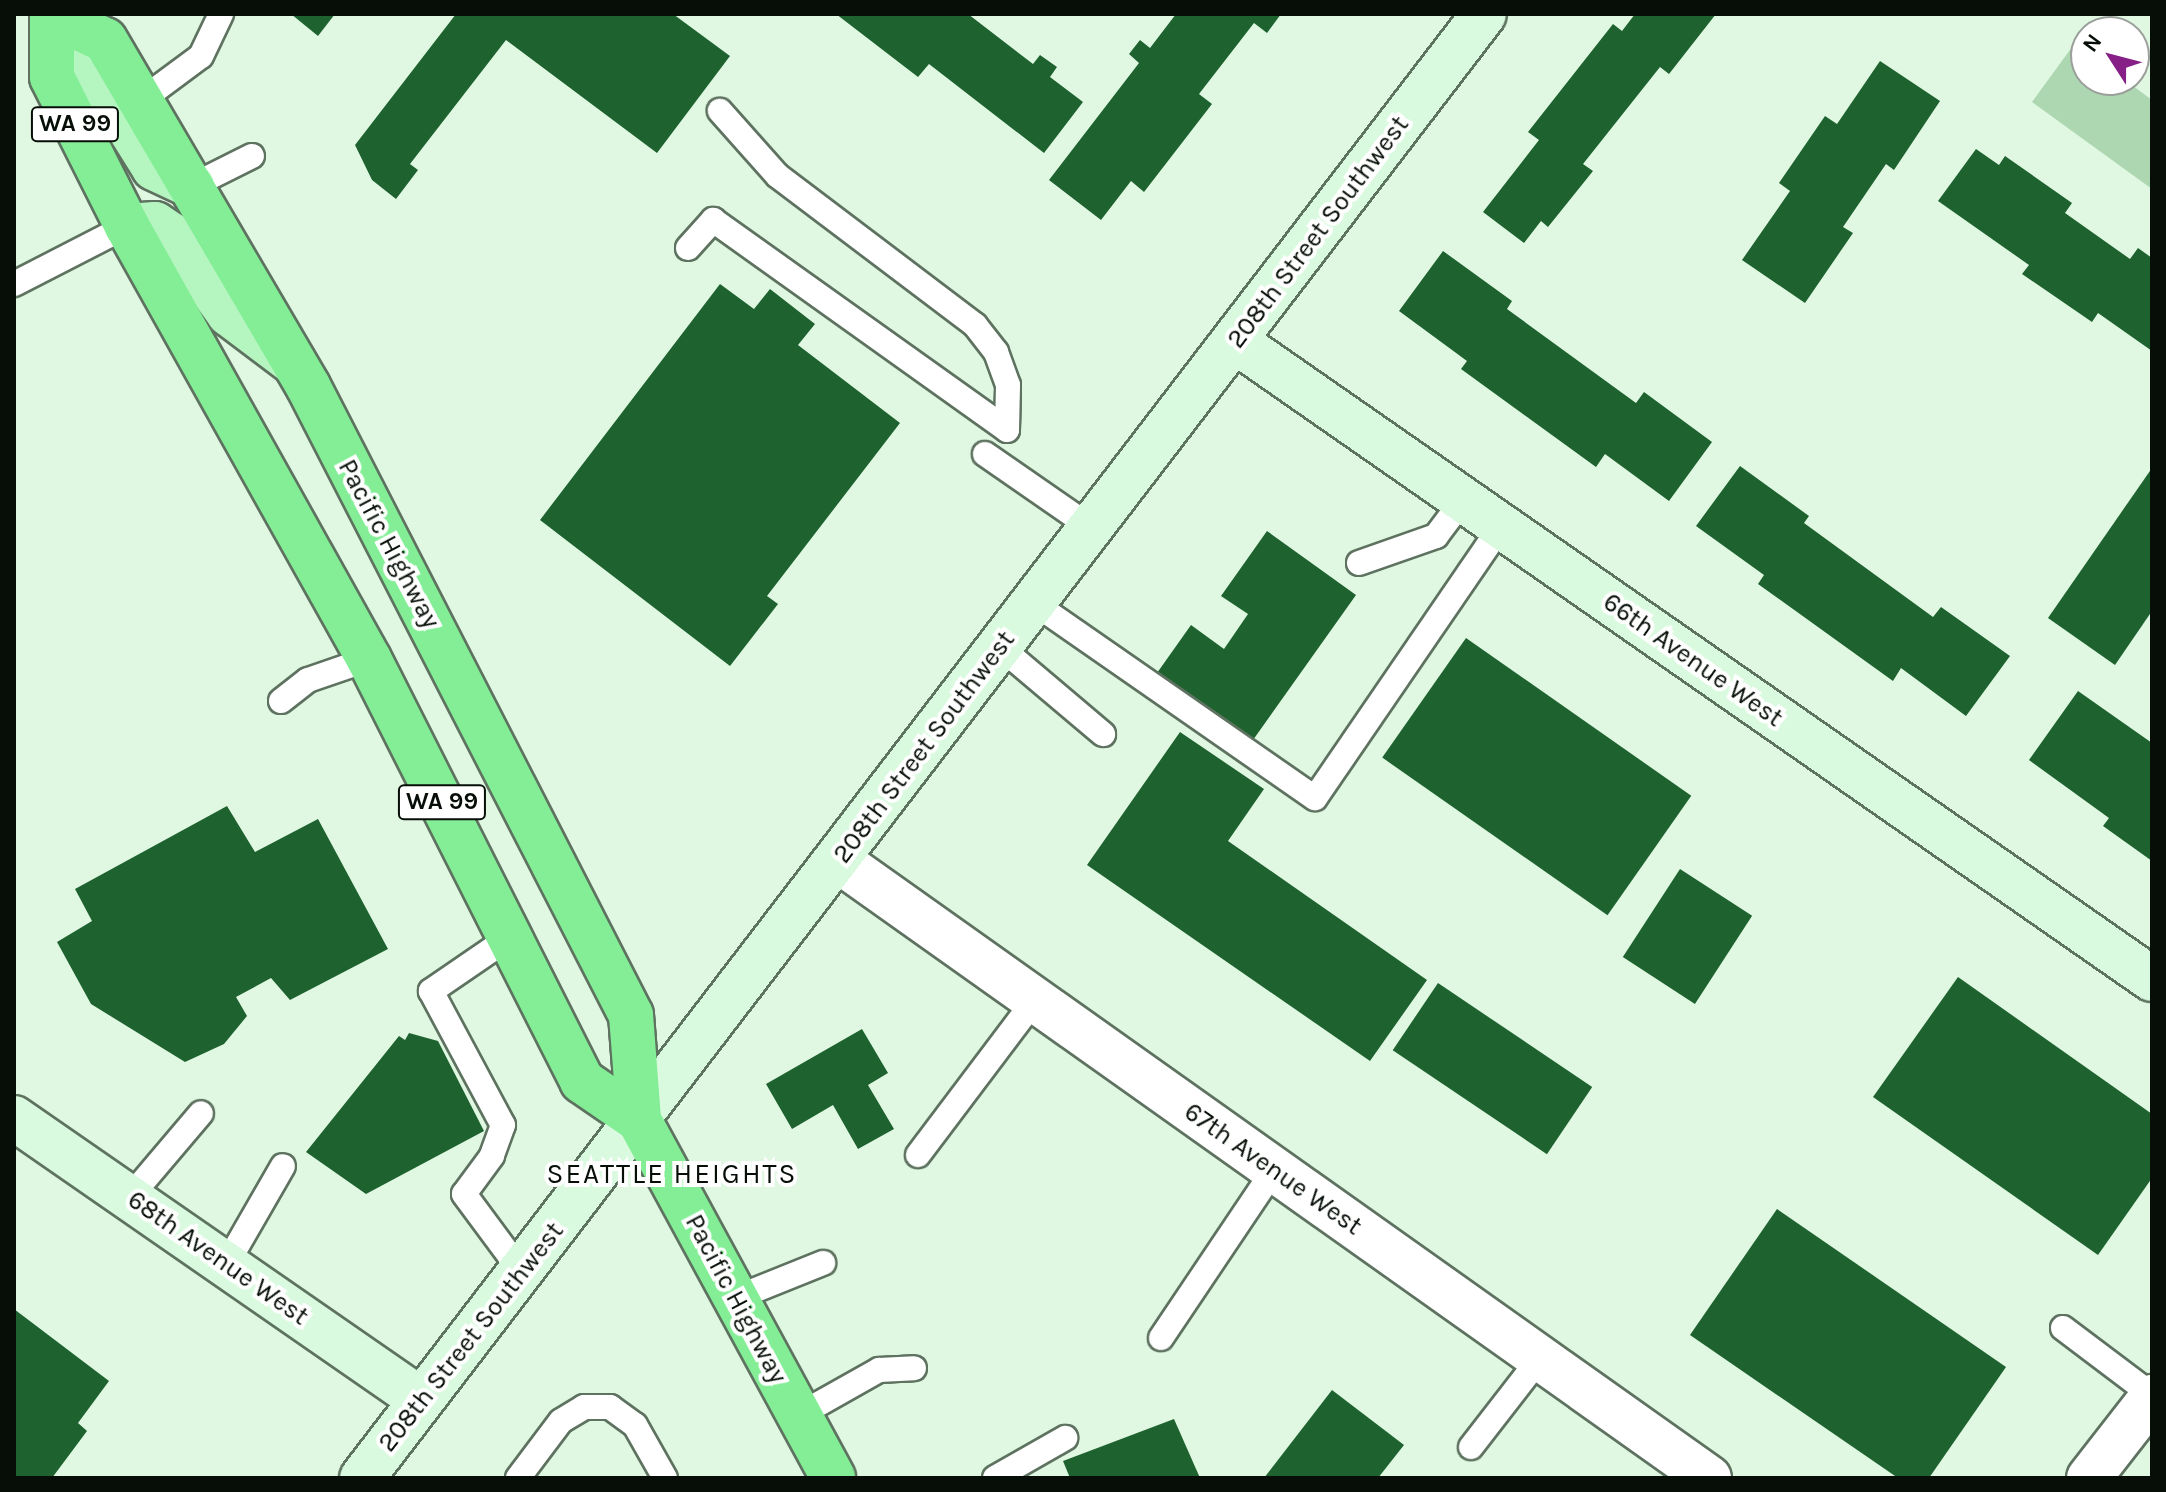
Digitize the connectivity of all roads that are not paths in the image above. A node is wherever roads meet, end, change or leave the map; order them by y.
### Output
1 (221, 14) edge
2 (1484, 14) edge
3 (53, 19) edge
4 (143, 99) junction
5 (720, 111) dead end
6 (252, 156) dead end
7 (192, 186) junction
8 (127, 226) junction
9 (688, 248) dead end
10 (14, 284) edge
11 (1235, 341) junction
12 (294, 363) junction
13 (985, 454) dead end
14 (1463, 500) junction
15 (1501, 526) junction
16 (1092, 528) junction
17 (1359, 563) dead end
18 (1034, 603) junction
19 (1000, 647) junction
20 (369, 659) junction
21 (281, 701) dead end
22 (1103, 734) dead end
23 (838, 860) junction
24 (510, 937) junction
25 (2152, 979) edge
26 (1035, 1000) junction
27 (201, 1113) dead end
28 (14, 1118) edge
29 (639, 1120) junction
30 (918, 1155) dead end
31 (283, 1166) dead end
32 (1274, 1170) junction
33 (129, 1198) junction
34 (823, 1263) dead end
35 (226, 1265) junction
36 (521, 1271) junction
37 (736, 1298) junction
38 (2063, 1328) dead end
39 (1161, 1338) dead end
40 (1540, 1358) junction
41 (914, 1368) dead end
42 (2152, 1396) edge
43 (421, 1400) junction
44 (799, 1415) junction
45 (1065, 1438) dead end
46 (1471, 1447) dead end
47 (825, 1475) edge
48 (362, 1478) edge
49 (518, 1478) edge
50 (665, 1478) edge
51 (995, 1478) edge
52 (1709, 1478) edge
53 (2089, 1478) edge

1 - 4 lane
2 - 11 street, 208th Street Southwest
3 - 4 highway, Pacific Highway / WA 99
3 - 7 main road
3 - 8 highway, Pacific Highway / WA 99
4 - 7 highway, Pacific Highway / WA 99
5 - 9 lane
6 - 7 lane
7 - 12 highway, Pacific Highway / WA 99
8 - 10 lane
8 - 12 main road
8 - 20 highway, Pacific Highway / WA 99
11 - 14 street, 66th Avenue West
11 - 16 street, 208th Street Southwest
12 - 29 highway, Pacific Highway / WA 99
13 - 16 lane
14 - 15 street, 66th Avenue West
14 - 17 lane
15 - 18 lane
15 - 25 street, 66th Avenue West
16 - 18 street, 208th Street Southwest
18 - 19 street, 208th Street Southwest
19 - 22 lane
19 - 23 street, 208th Street Southwest
20 - 21 lane
20 - 24 highway, Pacific Highway / WA 99
23 - 26 street, 67th Avenue West
23 - 29 street, 208th Street Southwest
24 - 29 highway, Pacific Highway / WA 99
24 - 36 lane
26 - 30 lane
26 - 32 street, 67th Avenue West
27 - 33 lane
28 - 33 street, 68th Avenue West
29 - 36 street, 208th Street Southwest
29 - 37 highway, Pacific Highway / WA 99
31 - 35 lane
32 - 39 lane
32 - 40 street, 67th Avenue West
33 - 35 street, 68th Avenue West
34 - 37 lane
35 - 43 street, 68th Avenue West
36 - 43 street, 208th Street Southwest
37 - 44 highway, Pacific Highway / WA 99
38 - 42 lane
40 - 46 lane
40 - 52 street, 67th Avenue West
41 - 44 lane
42 - 53 street
43 - 48 street, 208th Street Southwest
44 - 47 highway, Pacific Highway / WA 99
45 - 51 lane
49 - 50 lane

